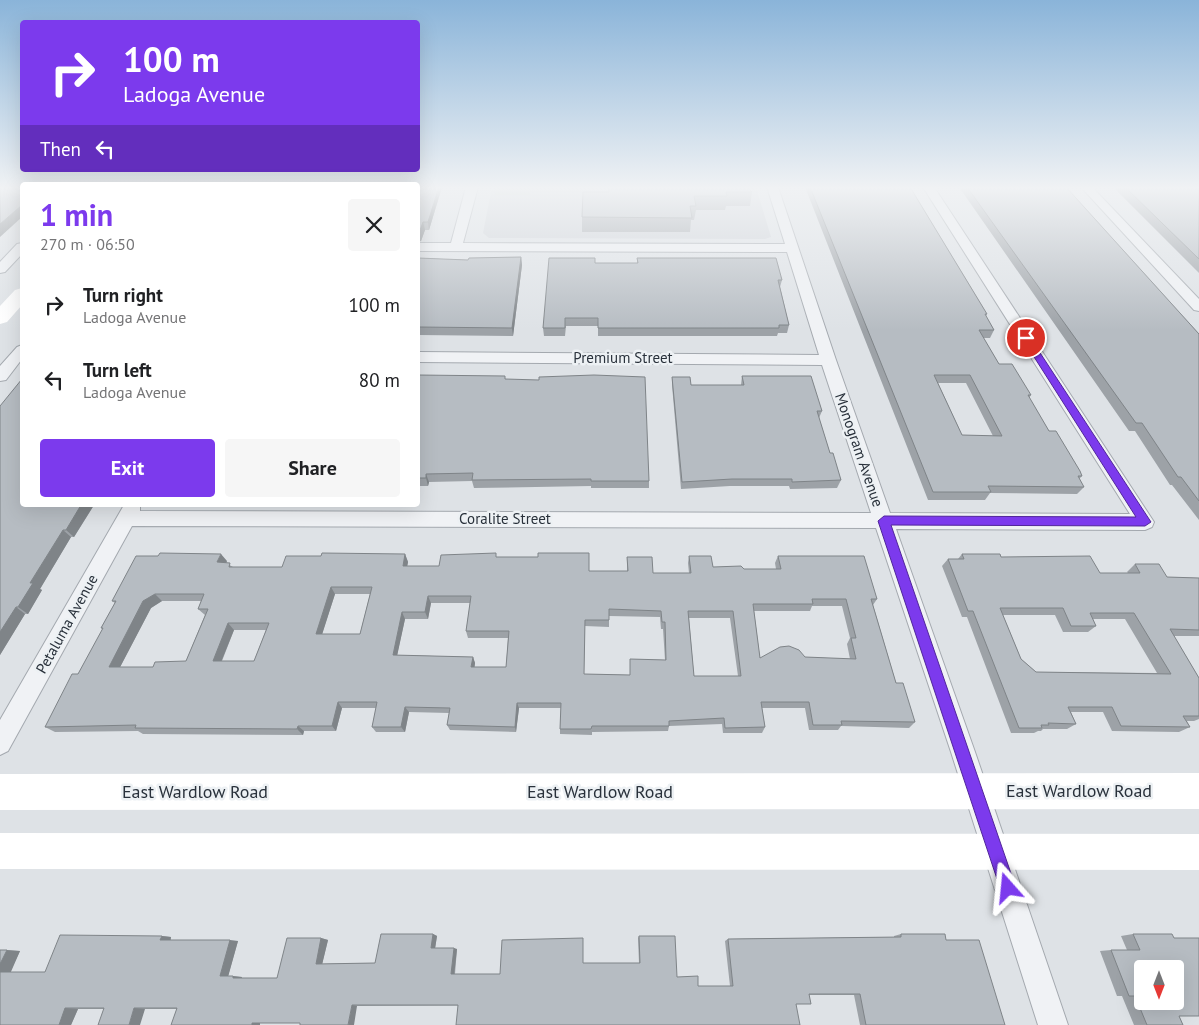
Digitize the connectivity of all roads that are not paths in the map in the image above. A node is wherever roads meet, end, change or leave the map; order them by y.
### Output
1 (459, 235) edge
2 (789, 235) edge
3 (960, 235) edge
4 (1132, 235) edge
5 (420, 247) edge
6 (456, 247) junction
7 (793, 248) junction
8 (20, 249) edge
9 (0, 269) edge
10 (20, 296) edge
11 (1199, 307) edge
12 (0, 318) edge
13 (20, 352) edge
14 (420, 357) edge
15 (828, 360) junction
16 (0, 376) edge
17 (131, 511) edge
18 (884, 521) junction
19 (0, 743) edge
20 (976, 791) junction
21 (1199, 791) edge
22 (0, 792) edge
23 (0, 851) edge
24 (996, 852) junction
25 (1199, 852) edge
26 (1053, 1025) edge

1 - 6 street
2 - 7 street, Monogram Avenue
3 - 18 street, Coralite Street
4 - 11 street
5 - 6 street
6 - 7 street
7 - 15 street, Monogram Avenue
8 - 9 street
10 - 12 main road
13 - 16 street
14 - 15 street, Premium Street
15 - 18 street, Monogram Avenue
17 - 18 street, Coralite Street
17 - 19 street, Petaluma Avenue
18 - 20 street, Monogram Avenue
20 - 21 main road, East Wardlow Road
20 - 22 main road, East Wardlow Road
20 - 24 street, Monogram Avenue
23 - 24 main road
24 - 25 main road
24 - 26 street, Monogram Avenue

